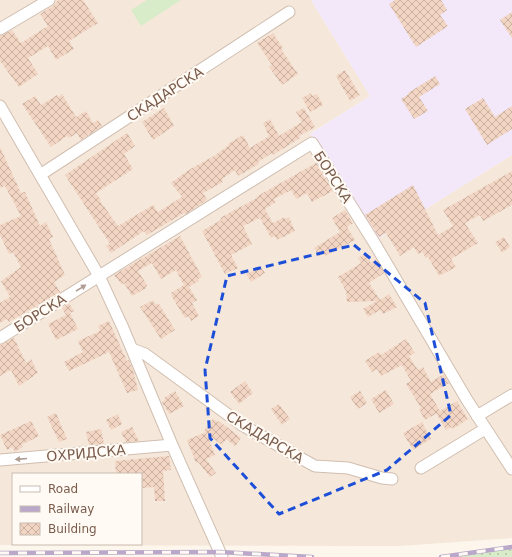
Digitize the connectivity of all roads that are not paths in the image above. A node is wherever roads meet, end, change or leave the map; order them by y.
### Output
1 (49, 0) edge
2 (38, 4) edge
3 (289, 12) dead end
4 (0, 29) edge
5 (0, 106) edge
6 (40, 176) junction
7 (99, 276) junction
8 (0, 338) edge
9 (132, 349) junction
10 (512, 395) edge
11 (477, 416) junction
12 (485, 429) junction
13 (172, 445) junction
14 (0, 460) edge
15 (510, 466) edge
16 (421, 468) dead end
17 (392, 479) dead end
18 (222, 557) edge

1 - 2 street
2 - 4 street
3 - 6 street, СКАДАРСКА
5 - 6 street
6 - 7 street
8 -> 7 street, БОРСКА
7 - 9 street
7 - 11 street, БОРСКА
9 - 13 street
9 - 17 street, СКАДАРСКА
10 - 11 street
11 - 12 street, БОРСКА
12 - 15 street, БОРСКА
12 - 16 street
13 -> 14 street, ОХРИДСКА
13 - 18 street

